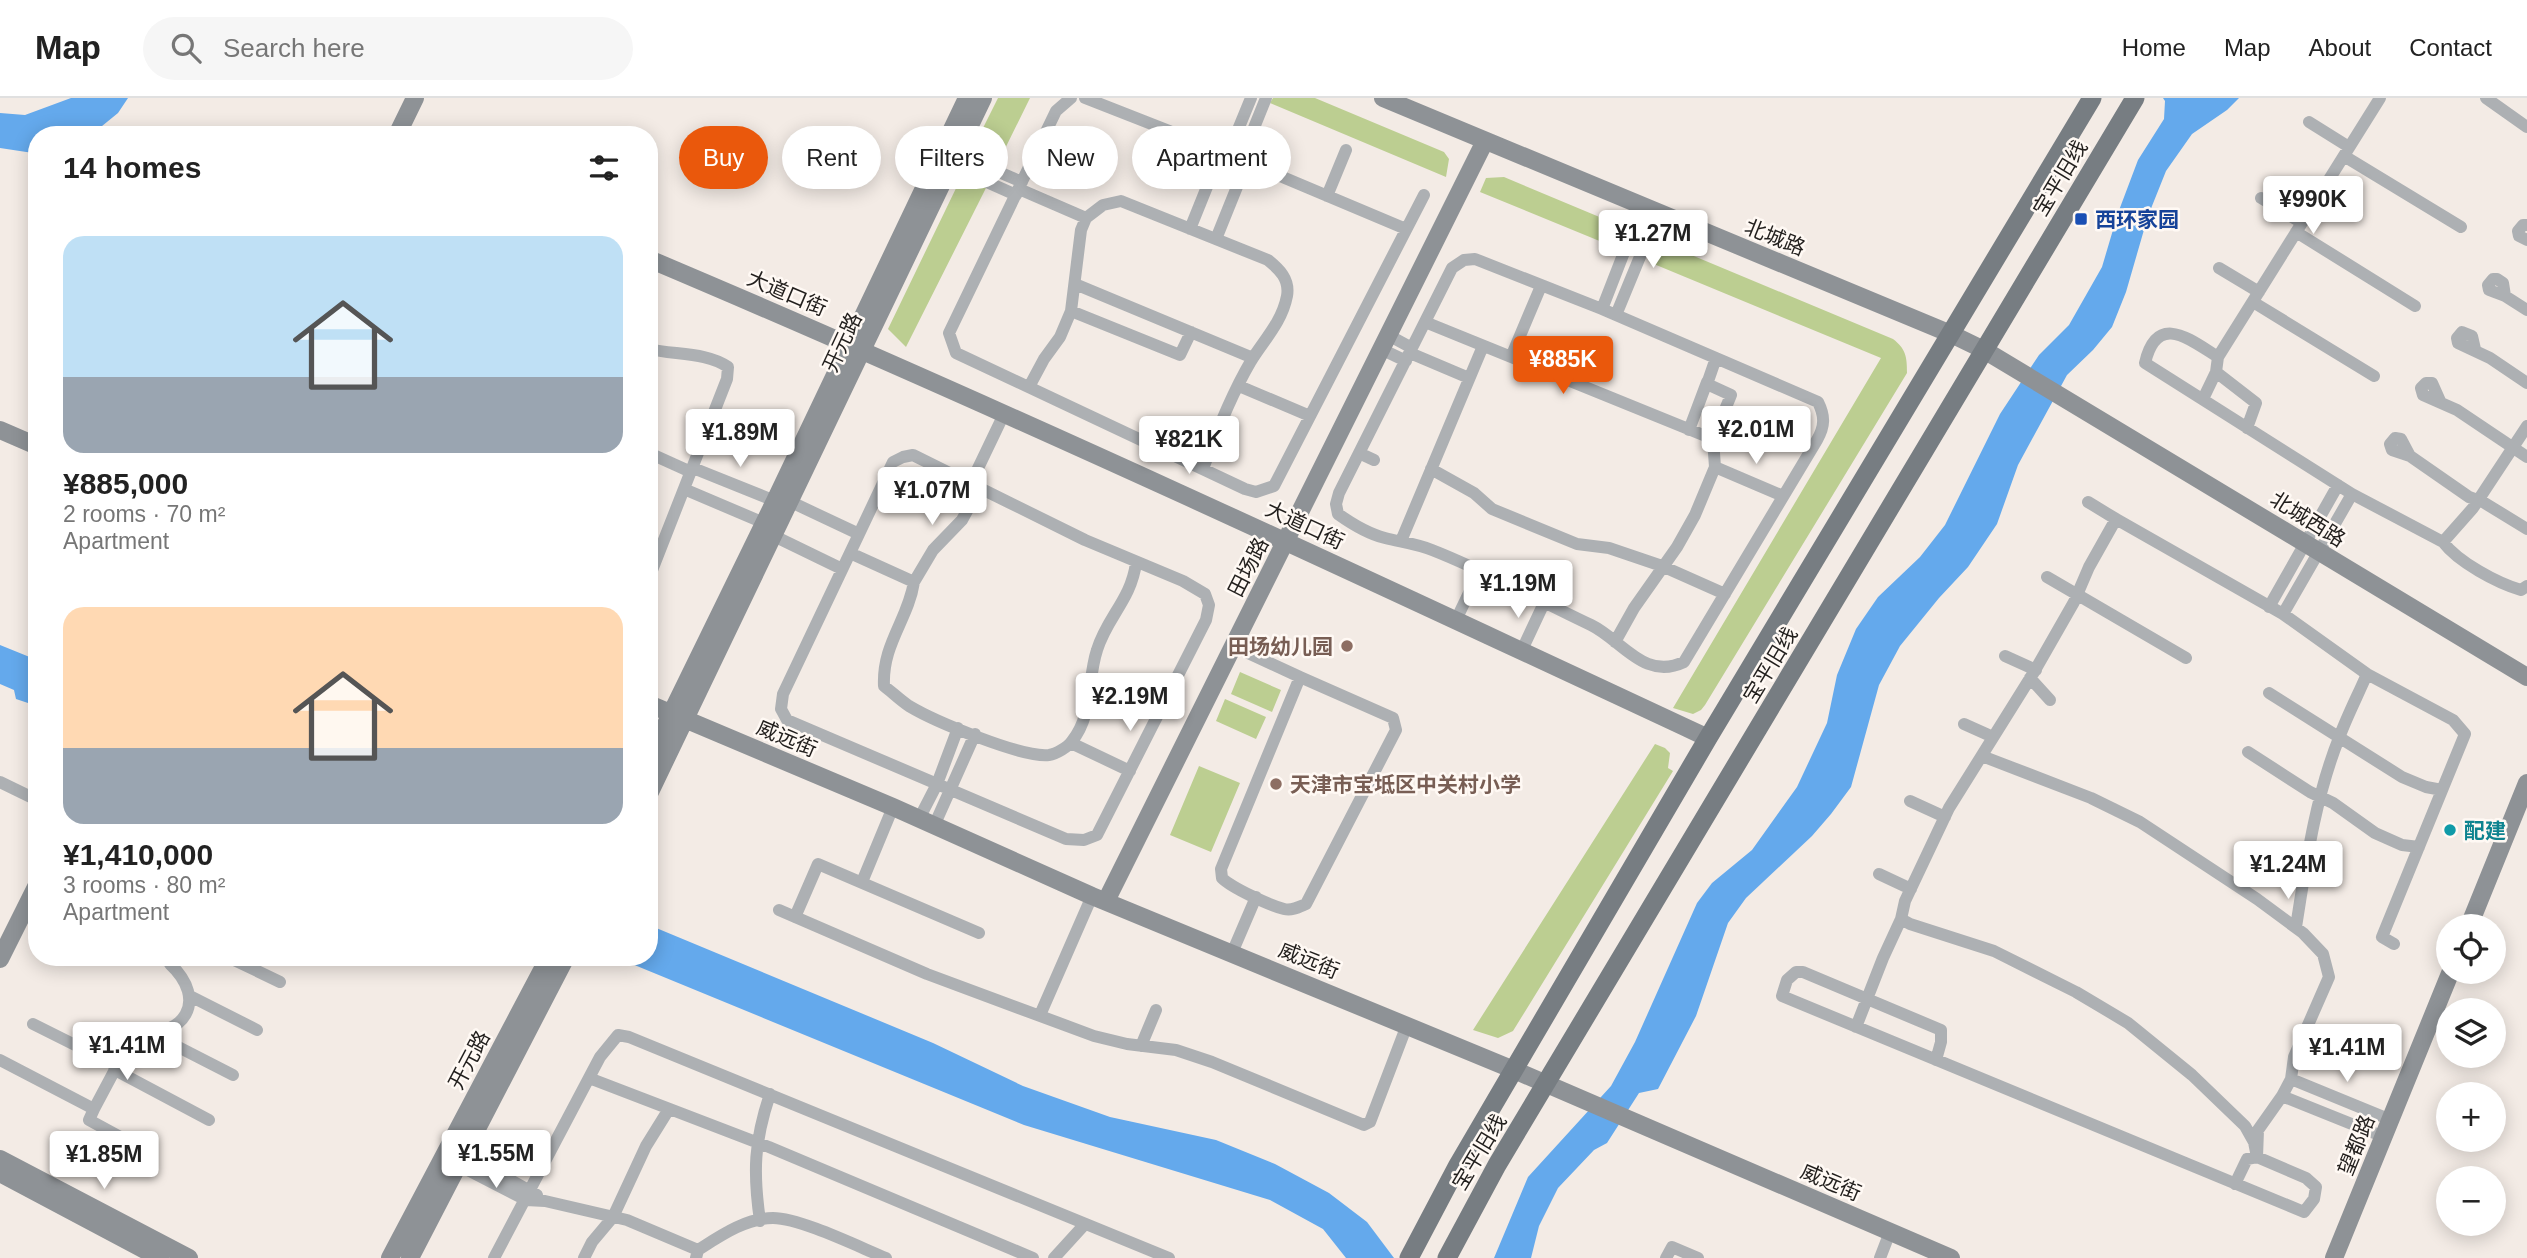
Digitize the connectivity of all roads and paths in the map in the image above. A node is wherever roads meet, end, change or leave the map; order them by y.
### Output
1 (415, 98) edge
2 (967, 98) edge
3 (984, 98) edge
4 (1071, 98) edge
5 (1085, 98) edge
6 (1251, 98) edge
7 (1266, 98) edge
8 (1382, 98) edge
9 (2092, 98) edge
10 (2135, 98) edge
11 (2380, 98) edge
12 (2486, 98) edge
13 (2309, 122) dead end
14 (401, 126) edge
15 (970, 126) edge
16 (1156, 126) edge
17 (1238, 126) edge
18 (1256, 126) edge
19 (2527, 127) edge
20 (1485, 141) junction
21 (1346, 150) dead end
22 (2346, 151) junction
23 (1291, 181) edge
24 (1008, 184) edge
25 (939, 189) edge
26 (1019, 189) junction
27 (1209, 189) edge
28 (1234, 189) edge
29 (1424, 195) dead end
30 (1327, 196) junction
31 (2261, 198) dead end
32 (1650, 209) junction
33 (1086, 218) junction
34 (2527, 225) edge
35 (2299, 227) junction
36 (2461, 227) dead end
37 (1191, 229) junction
38 (1406, 229) junction
39 (1216, 239) junction
40 (2527, 240) edge
41 (658, 263) edge
42 (2220, 268) dead end
43 (1075, 284) junction
44 (1541, 286) junction
45 (2505, 296) dead end
46 (2256, 297) junction
47 (2415, 306) dead end
48 (1602, 309) junction
49 (2527, 310) edge
50 (1071, 312) junction
51 (1616, 315) junction
52 (1425, 322) junction
53 (1191, 332) junction
54 (1951, 334) junction
55 (1385, 342) junction
56 (1483, 346) junction
57 (857, 347) junction
58 (2474, 349) dead end
59 (1984, 350) junction
60 (658, 351) edge
61 (1409, 354) junction
62 (1511, 357) junction
63 (2218, 357) junction
64 (1254, 358) junction
65 (1716, 358) junction
66 (2216, 372) junction
67 (2374, 376) dead end
68 (1469, 378) junction
69 (1707, 382) junction
70 (2527, 383) edge
71 (1239, 386) junction
72 (1029, 387) junction
73 (2066, 397) joint
74 (2203, 399) junction
75 (2440, 401) dead end
76 (1004, 414) junction
77 (1310, 416) junction
78 (2527, 426) edge
79 (2247, 428) junction
80 (0, 430) edge
81 (1689, 430) junction
82 (1713, 439) junction
83 (28, 442) edge
84 (2513, 448) junction
85 (1359, 453) junction
86 (2410, 456) dead end
87 (658, 457) edge
88 (2527, 457) edge
89 (1374, 460) dead end
90 (1715, 467) junction
91 (1203, 469) junction
92 (1431, 469) junction
93 (692, 470) junction
94 (2338, 485) junction
95 (975, 487) junction
96 (684, 489) junction
97 (2352, 494) junction
98 (1783, 496) junction
99 (2478, 501) junction
100 (783, 502) junction
101 (2088, 502) dead end
102 (2116, 519) junction
103 (769, 529) junction
104 (2527, 529) edge
105 (859, 534) junction
106 (1286, 541) junction
107 (1401, 541) junction
108 (2443, 542) junction
109 (658, 543) edge
110 (662, 545) junction
111 (2311, 548) junction
112 (850, 553) junction
113 (658, 555) edge
114 (1136, 564) junction
115 (1662, 566) junction
116 (842, 569) junction
117 (1479, 572) junction
118 (2046, 577) dead end
119 (914, 582) junction
120 (2527, 586) edge
121 (1725, 594) junction
122 (2078, 594) junction
123 (1544, 603) junction
124 (2269, 607) junction
125 (2283, 614) junction
126 (1456, 620) junction
127 (1615, 642) junction
128 (1233, 646) junction
129 (1522, 650) junction
130 (2005, 656) dead end
131 (2186, 658) dead end
132 (2033, 674) junction
133 (2367, 674) junction
134 (1300, 677) junction
135 (2527, 677) edge
136 (2269, 693) dead end
137 (2050, 700) dead end
138 (658, 708) edge
139 (679, 717) junction
140 (1964, 724) dead end
141 (958, 728) junction
142 (975, 734) junction
143 (2339, 736) junction
144 (1993, 737) junction
145 (1709, 738) junction
146 (1071, 743) junction
147 (658, 746) edge
148 (2248, 751) dead end
149 (1982, 757) junction
150 (658, 771) edge
151 (1130, 771) junction
152 (0, 782) edge
153 (937, 783) junction
154 (2527, 783) edge
155 (951, 789) junction
156 (2442, 790) junction
157 (28, 796) edge
158 (2321, 796) junction
159 (1910, 801) dead end
160 (893, 807) junction
161 (1945, 817) junction
162 (926, 822) junction
163 (2419, 847) junction
164 (1879, 874) dead end
165 (862, 882) junction
166 (1910, 889) junction
167 (1256, 897) junction
168 (1099, 898) junction
169 (28, 904) edge
170 (779, 910) dead end
171 (2474, 914) edge
172 (795, 917) junction
173 (1901, 919) junction
174 (2296, 928) junction
175 (979, 933) dead end
176 (2394, 944) dead end
177 (1232, 953) junction
178 (0, 959) edge
179 (172, 966) edge
180 (247, 966) edge
181 (544, 966) edge
182 (561, 966) edge
183 (280, 982) dead end
184 (2446, 984) edge
185 (190, 996) junction
186 (1867, 999) junction
187 (1156, 1010) dead end
188 (1040, 1015) junction
189 (33, 1024) dead end
190 (1407, 1025) junction
191 (1856, 1027) junction
192 (257, 1030) dead end
193 (151, 1033) junction
194 (1141, 1046) junction
195 (0, 1060) edge
196 (1936, 1060) junction
197 (116, 1068) junction
198 (1514, 1070) junction
199 (233, 1075) dead end
200 (589, 1078) junction
201 (2291, 1079) junction
202 (1546, 1084) junction
203 (770, 1094) junction
204 (2282, 1096) junction
205 (94, 1109) junction
206 (670, 1109) junction
207 (209, 1120) dead end
208 (2387, 1128) junction
209 (758, 1143) junction
210 (146, 1151) dead end
211 (2257, 1157) junction
212 (0, 1159) edge
213 (461, 1160) junction
214 (0, 1173) edge
215 (2235, 1184) junction
216 (528, 1195) junction
217 (613, 1217) junction
218 (760, 1221) junction
219 (1085, 1224) junction
220 (1890, 1232) junction
221 (697, 1254) edge
222 (1410, 1256) edge
223 (160, 1258) edge
224 (189, 1258) edge
225 (390, 1258) edge
226 (410, 1258) edge
227 (494, 1258) edge
228 (584, 1258) edge
229 (886, 1258) edge
230 (1032, 1258) edge
231 (1054, 1258) edge
232 (1169, 1258) edge
233 (1447, 1258) edge
234 (1666, 1258) edge
235 (1698, 1258) edge
236 (1880, 1258) edge
237 (1951, 1258) edge
238 (2334, 1258) edge

1 - 14 street
2 - 57 street, 开元路
3 - 15 street, 开元路
4 - 26 street
5 - 16 street
6 - 17 street
7 - 18 street
8 - 20 street, 北城路
9 - 54 main road, 宝平旧线
10 - 59 main road, 宝平旧线
11 - 22 street
12 - 19 street
13 - 22 street
20 - 32 street, 北城路
20 - 55 street, 田场路
21 - 30 street
22 - 35 street
22 - 36 street
23 - 30 street
24 - 26 street
25 - 57 street, 开元路
26 - 33 street
26 - 72 street
27 - 37 street
28 - 39 street
29 - 38 street
30 - 38 street
31 - 35 street
32 - 48 street
32 - 51 street
32 - 54 street, 北城路
33 - 37 street
33 - 43 street
34 - 40 street
35 - 46 street
35 - 47 street
37 - 39 street
38 - 77 street
39 - 64 street
41 - 57 street, 大道口街
42 - 46 street
43 - 50 street
43 - 53 street
44 - 48 street
44 - 52 street
44 - 62 street
45 - 49 street
46 - 63 street
46 - 67 street
48 - 51 street
50 - 53 street
50 - 72 street
51 - 65 street
52 - 56 street
52 - 61 street
53 - 64 street
54 - 59 street, 北城路
54 - 145 main road, 宝平旧线
55 - 61 street
55 - 106 street, 田场路
56 - 62 street
56 - 68 street
57 - 76 street, 大道口街
57 - 100 street, 开元路
58 - 70 street
59 - 73 street, 北城路
59 - 202 main road, 宝平旧线
60 - 93 street
61 - 68 street
61 - 85 street
62 - 81 street
63 - 66 street
63 - 74 street
64 - 71 street
65 - 69 street
65 - 98 street
66 - 74 street
66 - 79 street
68 - 92 street
69 - 81 street
69 - 82 street
71 - 77 street
71 - 91 street
72 - 91 street
73 - 111 street, 北城西路
74 - 79 street
75 - 84 street
76 - 95 street
76 - 106 street, 大道口街
77 - 91 street
78 - 84 street
79 - 94 street
80 - 83 street
81 - 82 street
82 - 90 street
84 - 88 street
84 - 99 street
85 - 89 street
85 - 107 street
86 - 99 street
87 - 93 street
90 - 98 street
90 - 115 street
92 - 107 street
92 - 115 street
93 - 96 street
93 - 100 street
94 - 97 street
94 - 111 street
95 - 105 street
95 - 114 street
95 - 119 street
96 - 103 street
96 - 110 street
97 - 108 street
97 - 111 street
98 - 121 street
99 - 104 street
99 - 108 street
100 - 103 street, 开元路
100 - 105 street
101 - 102 street
102 - 122 street
102 - 124 street
103 - 116 street
103 - 139 street, 开元路
105 - 112 street
106 - 126 street, 大道口街
106 - 128 street, 田场路
107 - 117 street
108 - 120 street
109 - 110 street
110 - 113 street
111 - 124 street
111 - 125 street
111 - 135 street, 北城西路
112 - 116 street
112 - 119 street
114 - 146 street
114 - 151 street
115 - 121 street
115 - 127 street
116 - 153 street
117 - 123 street
117 - 126 street
118 - 122 street
119 - 141 street
121 - 127 street
122 - 131 street
122 - 132 street
123 - 127 street
123 - 129 street
124 - 125 street
125 - 133 street
126 - 129 street, 大道口街
128 - 134 street
128 - 168 street, 田场路
129 - 145 street, 大道口街
130 - 132 street
132 - 137 street
132 - 144 street
133 - 143 street
133 - 156 street
134 - 167 street
134 - 167 street
136 - 143 street
138 - 139 street, 威远街
139 - 147 street, 开元路
139 - 150 street, 开元路
139 - 160 street, 威远街
140 - 144 street
141 - 142 street
141 - 153 street
142 - 146 street
142 - 155 street
143 - 156 street
143 - 158 street
144 - 149 street
145 - 198 main road, 宝平旧线
146 - 151 street
148 - 158 street
149 - 161 street
149 - 174 street
151 - 155 street
152 - 157 street
153 - 155 street
153 - 162 street
154 - 171 street
155 - 162 street
156 - 163 street
158 - 163 street
158 - 174 street
159 - 161 street
160 - 162 street, 威远街
160 - 165 street
161 - 166 street
162 - 168 street, 威远街
163 - 176 street
164 - 166 street
165 - 172 street
165 - 175 street
166 - 173 street
167 - 177 street
168 - 177 street, 威远街
168 - 188 street
169 - 178 street
170 - 172 street
172 - 188 street
173 - 186 street
173 - 211 street
174 - 201 street
177 - 190 street, 威远街
179 - 185 street
180 - 183 street
181 - 225 street, 开元路
182 - 213 street, 开元路
184 - 208 street, 望都路
185 - 192 street
185 - 193 street
186 - 191 street
186 - 191 street
186 - 196 street
187 - 194 street
188 - 194 street
189 - 197 street
190 - 194 street
190 - 198 street, 威远街
191 - 196 street
193 - 197 street
193 - 199 street
195 - 205 street
196 - 215 street
197 - 205 street
197 - 207 street
198 - 202 street, 威远街
198 - 222 main road, 宝平旧线
200 - 203 street
200 - 206 street
200 - 216 street
201 - 204 street
201 - 208 street
202 - 220 street, 威远街
202 - 233 main road, 宝平旧线
203 - 209 street
203 - 219 street
204 - 208 street
204 - 211 street
205 - 210 street
206 - 209 street
206 - 217 street
208 - 238 street, 望都路
209 - 218 street
209 - 230 street
211 - 215 street
211 - 215 street
212 - 224 street
213 - 216 street
213 - 226 street, 开元路
214 - 223 street
216 - 217 street
216 - 227 street
217 - 221 street
217 - 228 street
218 - 221 street
218 - 229 street
219 - 231 street
219 - 232 street
220 - 236 street
220 - 237 street, 威远街
234 - 235 street

